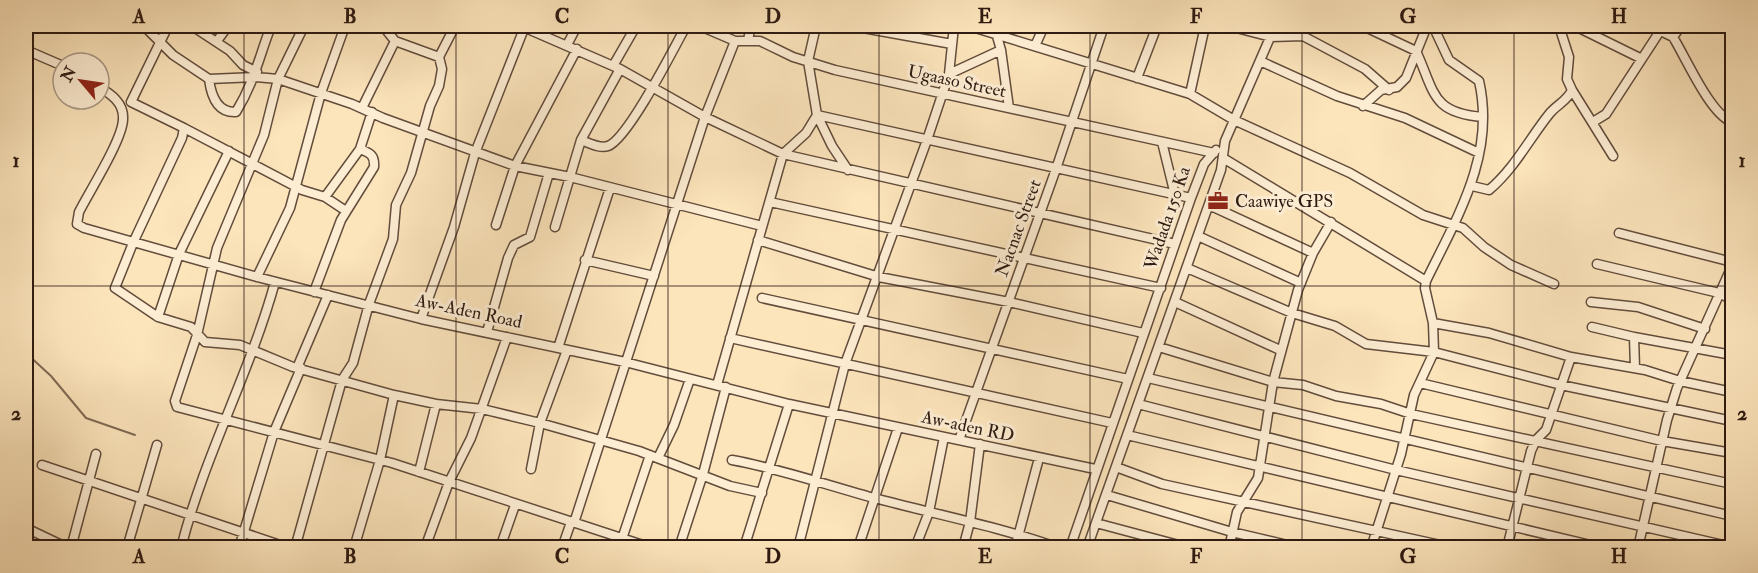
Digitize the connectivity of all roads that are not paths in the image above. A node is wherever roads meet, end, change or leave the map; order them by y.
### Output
1 (144, 26) edge
2 (168, 26) edge
3 (192, 26) edge
4 (228, 26) edge
5 (272, 26) edge
6 (304, 26) edge
7 (345, 26) edge
8 (383, 26) edge
9 (455, 26) edge
10 (523, 26) edge
11 (577, 26) edge
12 (636, 26) edge
13 (686, 26) edge
14 (700, 26) edge
15 (751, 26) edge
16 (816, 26) edge
17 (852, 26) edge
18 (954, 26) edge
19 (969, 26) edge
20 (1044, 26) edge
21 (1104, 26) edge
22 (1157, 26) edge
23 (1205, 26) edge
24 (1229, 26) edge
25 (1275, 26) edge
26 (1363, 26) edge
27 (1427, 26) edge
28 (1433, 26) edge
29 (1559, 26) edge
30 (1575, 26) edge
31 (1650, 26) edge
32 (1681, 26) edge
33 (994, 29) edge
34 (1660, 31) junction
35 (1673, 37) junction
36 (1271, 38) junction
37 (748, 39) junction
38 (217, 41) junction
39 (395, 41) junction
40 (735, 41) junction
41 (158, 42) junction
42 (952, 44) junction
43 (567, 45) junction
44 (1035, 46) junction
45 (577, 49) junction
46 (26, 50) edge
47 (1001, 50) junction
48 (1416, 51) junction
49 (439, 57) junction
50 (1640, 58) junction
51 (51, 61) edge
52 (808, 61) junction
53 (1260, 61) junction
54 (1092, 65) junction
55 (617, 67) junction
56 (256, 74) junction
57 (949, 74) junction
58 (1137, 78) junction
59 (209, 79) junction
60 (278, 79) junction
61 (653, 87) junction
62 (1389, 90) junction
63 (1572, 90) junction
64 (321, 93) junction
65 (942, 94) junction
66 (1190, 94) junction
67 (111, 97) edge
68 (1363, 106) junction
69 (363, 108) junction
70 (1009, 108) junction
71 (372, 112) junction
72 (817, 115) junction
73 (705, 117) junction
74 (1483, 117) junction
75 (1234, 120) junction
76 (1593, 122) junction
77 (1732, 122) edge
78 (1072, 123) junction
79 (184, 128) junction
80 (421, 133) junction
81 (581, 140) junction
82 (927, 140) junction
83 (1225, 141) junction
84 (1162, 142) junction
85 (360, 149) junction
86 (229, 151) junction
87 (475, 153) junction
88 (1214, 153) junction
89 (1479, 153) junction
90 (783, 154) junction
91 (1613, 156) dead end
92 (1223, 158) junction
93 (252, 163) junction
94 (515, 166) junction
95 (1056, 169) junction
96 (848, 170) junction
97 (549, 173) junction
98 (570, 177) junction
99 (910, 185) junction
100 (296, 186) junction
101 (1472, 186) junction
102 (610, 188) junction
103 (1174, 195) junction
104 (326, 197) junction
105 (1191, 198) junction
106 (770, 202) junction
107 (676, 204) junction
108 (1209, 205) junction
109 (346, 211) junction
110 (1041, 214) junction
111 (1331, 222) junction
112 (496, 225) dead end
113 (1453, 225) junction
114 (762, 226) junction
115 (555, 227) dead end
116 (895, 230) junction
117 (1619, 232) dead end
118 (1198, 236) junction
119 (758, 240) junction
120 (133, 243) junction
121 (1174, 244) junction
122 (1312, 253) junction
123 (179, 254) junction
124 (1024, 258) junction
125 (585, 260) junction
126 (1597, 264) dead end
127 (1732, 264) edge
128 (214, 265) junction
129 (1187, 268) junction
130 (654, 276) junction
131 (257, 277) junction
132 (879, 277) junction
133 (1426, 281) junction
134 (275, 282) junction
135 (1300, 284) junction
136 (1554, 284) dead end
137 (1161, 288) junction
138 (314, 292) junction
139 (1719, 293) junction
140 (328, 295) junction
141 (762, 298) dead end
142 (1732, 300) edge
143 (1009, 302) junction
144 (1175, 302) junction
145 (1591, 302) dead end
146 (369, 304) junction
147 (1292, 313) junction
148 (158, 317) junction
149 (421, 319) junction
150 (863, 320) junction
151 (1433, 323) junction
152 (1592, 327) dead end
153 (1705, 329) junction
154 (487, 332) junction
155 (1143, 333) junction
156 (197, 335) junction
157 (507, 337) junction
158 (1634, 337) junction
159 (730, 338) junction
160 (1159, 347) junction
161 (992, 348) junction
162 (562, 349) junction
163 (1696, 349) junction
164 (253, 350) junction
165 (1280, 350) junction
166 (1434, 352) junction
167 (1732, 355) edge
168 (1571, 357) junction
169 (625, 362) junction
170 (845, 364) junction
171 (299, 368) junction
172 (1635, 368) junction
173 (1128, 378) junction
174 (1148, 378) junction
175 (690, 379) junction
176 (342, 380) junction
177 (1680, 381) junction
178 (1273, 382) junction
179 (1420, 383) junction
180 (1561, 384) junction
181 (721, 386) junction
182 (1732, 392) edge
183 (975, 393) junction
184 (394, 395) junction
185 (436, 404) junction
186 (789, 404) junction
187 (1138, 404) junction
188 (1269, 406) junction
189 (482, 409) junction
190 (1670, 409) junction
191 (1552, 413) junction
192 (835, 414) junction
193 (1411, 414) junction
194 (224, 418) junction
195 (1732, 421) edge
196 (540, 423) junction
197 (1112, 423) junction
198 (898, 428) junction
199 (274, 432) junction
200 (1127, 435) junction
201 (1266, 435) junction
202 (944, 437) junction
203 (1405, 438) junction
204 (959, 440) junction
205 (602, 441) junction
206 (1536, 441) junction
207 (1662, 441) junction
208 (980, 444) junction
209 (157, 445) dead end
210 (324, 447) junction
211 (1732, 453) edge
212 (96, 454) dead end
213 (654, 457) junction
214 (1039, 458) junction
215 (380, 460) junction
216 (732, 460) dead end
217 (42, 465) dead end
218 (1260, 465) junction
219 (771, 467) junction
220 (1116, 467) junction
221 (1527, 467) junction
222 (1657, 468) junction
223 (531, 469) dead end
224 (1095, 469) junction
225 (1396, 470) junction
226 (419, 472) junction
227 (703, 474) junction
228 (88, 482) junction
229 (449, 482) junction
230 (817, 482) junction
231 (1732, 484) edge
232 (762, 494) junction
233 (1107, 495) junction
234 (1650, 496) junction
235 (1387, 497) junction
236 (876, 498) junction
237 (1519, 498) junction
238 (141, 499) junction
239 (1242, 500) junction
240 (515, 505) junction
241 (929, 512) junction
242 (189, 514) junction
243 (1732, 516) edge
244 (573, 522) junction
245 (970, 522) junction
246 (1096, 523) junction
247 (1512, 526) junction
248 (26, 528) edge
249 (1642, 528) junction
250 (1377, 530) junction
251 (244, 532) junction
252 (1232, 532) junction
253 (1020, 534) junction
254 (621, 543) edge
255 (428, 547) edge
256 (1089, 547) edge
257 (1732, 547) edge
258 (69, 548) edge
259 (127, 548) edge
260 (181, 548) edge
261 (239, 548) edge
262 (289, 548) edge
263 (295, 548) edge
264 (354, 548) edge
265 (500, 548) edge
266 (562, 548) edge
267 (652, 548) edge
268 (679, 548) edge
269 (744, 548) edge
270 (798, 548) edge
271 (858, 548) edge
272 (915, 548) edge
273 (963, 548) edge
274 (1015, 548) edge
275 (1059, 548) edge
276 (1070, 548) edge
277 (1190, 548) edge
278 (1229, 548) edge
279 (1300, 548) edge
280 (1371, 548) edge
281 (1454, 548) edge
282 (1508, 548) edge
283 (1603, 548) edge
284 (1638, 548) edge

1 - 41 street
2 - 41 street
3 - 38 street
4 - 38 street
5 - 56 street
6 - 60 street
7 - 64 street
8 - 39 street
9 - 49 street
10 - 43 street
10 - 87 street
11 - 43 street
12 - 55 street
13 - 61 street
14 - 40 street
15 - 37 street
16 - 52 street
17 - 42 street
18 - 42 street
19 - 33 street
20 - 44 street
21 - 54 street, Nacnac Street
22 - 58 street
23 - 66 street
24 - 36 street
25 - 36 street
26 - 48 street
27 - 48 street
28 - 74 street
29 - 63 street
30 - 50 street
31 - 34 street
32 - 35 street
33 - 44 street
33 - 47 street
34 - 35 street
34 - 50 street
35 - 77 street
36 - 53 street
36 - 62 street
37 - 40 street, Ugaaso Street
37 - 52 street, Ugaaso Street
38 - 56 street
39 - 49 street
39 - 69 street
40 - 73 street
41 - 59 street
41 - 79 street
42 - 57 street
43 - 45 street
44 - 54 street
45 - 55 street
45 - 94 street
46 - 51 street
47 - 57 street
47 - 70 street
48 - 62 street
48 - 74 street
49 - 80 street
50 - 76 street
52 - 65 street, Ugaaso Street
52 - 72 street
53 - 68 street
53 - 75 street
54 - 58 street
54 - 78 street, Nacnac Street
55 - 61 street
55 - 81 street
56 - 59 street
56 - 59 street
56 - 60 street
57 - 65 street
58 - 66 street
60 - 64 street
60 - 93 street
61 - 73 street
61 - 81 street
62 - 68 street
63 - 76 street
63 - 101 street
64 - 69 street
64 - 100 street
65 - 70 street, Ugaaso Street
65 - 82 street
66 - 75 street
67 - 120 street, Aw-Aden Road
68 - 89 street
69 - 71 street
70 - 78 street, Ugaaso Street
71 - 80 street
71 - 85 street
72 - 82 street
72 - 90 street
72 - 96 street
73 - 90 street
73 - 107 street
74 - 89 street
75 - 83 street
75 - 113 street
76 - 91 street
78 - 84 street, Ugaaso Street
78 - 95 street, Nacnac Street
79 - 86 street
79 - 120 street
80 - 87 street
80 - 146 street
81 - 98 street
82 - 95 street
82 - 99 street
83 - 88 street, Wadada 150 Ka
83 - 92 street, Wadada 150 Ka
84 - 88 street, Ugaaso Street
84 - 103 street
85 - 104 street
85 - 109 street
86 - 93 street
86 - 123 street
87 - 94 street
87 - 149 street
88 - 105 street, Wadada 150 Ka
89 - 101 street
90 - 96 street
90 - 106 street
92 - 108 street, Wadada 150 Ka
92 - 111 street
93 - 100 street
93 - 128 street
94 - 97 street
94 - 112 street
95 - 103 street
95 - 110 street, Nacnac Street
96 - 99 street
97 - 98 street
97 - 154 street
98 - 102 street
98 - 115 street
99 - 110 street
99 - 116 street
100 - 104 street
100 - 131 street
101 - 113 street
102 - 107 street
102 - 125 street
103 - 105 street
104 - 109 street
105 - 121 street, Wadada 150 Ka
106 - 114 street
106 - 116 street
107 - 114 street
107 - 130 street
108 - 118 street, Wadada 150 Ka
108 - 122 street
109 - 138 street
110 - 121 street
110 - 124 street, Nacnac Street
111 - 122 street
111 - 133 street
113 - 133 street
113 - 136 street
114 - 119 street
116 - 124 street
116 - 132 street
117 - 127 street
118 - 129 street, Wadada 150 Ka
118 - 135 street
119 - 132 street
119 - 159 street
120 - 123 street, Aw-Aden Road
120 - 148 street
121 - 137 street, Wadada 150 Ka
122 - 135 street
123 - 128 street, Aw-Aden Road
123 - 148 street
124 - 137 street
124 - 143 street, Nacnac Street
125 - 130 street
125 - 162 street
126 - 139 street
127 - 139 street
128 - 131 street, Aw-Aden Road
128 - 156 street
129 - 144 street, Wadada 150 Ka
129 - 147 street
130 - 169 street
131 - 134 street, Aw-Aden Road
132 - 143 street
132 - 150 street
133 - 151 street
134 - 138 street, Aw-Aden Road
134 - 164 street
135 - 147 street
137 - 155 street, Wadada 150 Ka
138 - 140 street, Aw-Aden Road
139 - 142 street
139 - 153 street
140 - 146 street, Aw-Aden Road
140 - 171 street
141 - 150 street
143 - 155 street
143 - 161 street, Nacnac Street
144 - 160 street, Wadada 150 Ka
144 - 165 street
145 - 153 street
146 - 149 street, Aw-Aden Road
146 - 176 street
147 - 165 street
147 - 166 street
148 - 156 street
149 - 154 street, Aw-Aden Road
150 - 161 street
150 - 170 street
151 - 166 street
151 - 168 street
152 - 158 street
153 - 163 street
154 - 157 street, Aw-Aden Road
155 - 173 street, Wadada 150 Ka
156 - 164 street
156 - 194 street
157 - 162 street, Aw-Aden Road
157 - 189 street
158 - 163 street
158 - 172 street
159 - 170 street
159 - 181 street
160 - 174 street, Wadada 150 Ka
160 - 178 street
161 - 173 street
161 - 183 street, Nacnac Street
162 - 169 street, Aw-Aden Road
162 - 196 street
163 - 167 street
163 - 177 street
164 - 171 street
164 - 194 street
165 - 178 street
166 - 179 street
166 - 180 street
168 - 172 street
168 - 180 street
169 - 175 street, Aw-Aden Road
169 - 205 street
170 - 183 street
170 - 192 street
171 - 176 street
171 - 199 street
172 - 177 street
173 - 197 street, Wadada 150 Ka
174 - 187 street, Wadada 150 Ka
174 - 188 street
175 - 181 street, Aw-Aden Road
175 - 213 street
176 - 184 street
176 - 210 street
177 - 182 street
177 - 190 street
178 - 188 street
178 - 193 street
179 - 191 street
179 - 193 street
180 - 190 street
180 - 191 street
181 - 186 street, Aw-Aden Road
181 - 227 street
183 - 197 street
183 - 204 street, Nacnac Street
184 - 185 street
184 - 215 street
185 - 189 street
185 - 226 street
186 - 192 street, Aw-Aden Road
186 - 219 street
187 - 200 street, Wadada 150 Ka
187 - 201 street
188 - 201 street
188 - 203 street
189 - 196 street
189 - 229 street
190 - 195 street
190 - 207 street
191 - 206 street
191 - 207 street
192 - 198 street, Aw-aden RD
192 - 230 street
193 - 203 street
193 - 206 street
194 - 199 street
194 - 242 street
196 - 205 street
196 - 223 street
197 - 224 street, Wadada 150 Ka
198 - 202 street, Aw-aden RD
198 - 236 street
199 - 210 street
199 - 251 street
200 - 218 street
200 - 220 street, Wadada 150 Ka
201 - 218 street
201 - 225 street
202 - 204 street, Aw-aden RD
202 - 241 street
203 - 221 street
203 - 225 street
204 - 208 street, Aw-aden RD
205 - 213 street
205 - 244 street
206 - 221 street
206 - 222 street
207 - 211 street
207 - 222 street
208 - 214 street, Aw-aden RD
208 - 245 street
209 - 238 street
210 - 215 street
210 - 263 street
212 - 228 street
213 - 227 street
213 - 254 street
214 - 224 street, Aw-aden RD
214 - 253 street
215 - 226 street
215 - 264 street
216 - 219 street
217 - 228 street
218 - 235 street
218 - 239 street
219 - 230 street
219 - 232 street
220 - 233 street, Wadada 150 Ka
220 - 239 street
221 - 234 street
221 - 237 street
222 - 231 street
222 - 234 street
224 - 276 street, Wadada 150 Ka
225 - 235 street
225 - 237 street
226 - 229 street
227 - 232 street
227 - 268 street
228 - 238 street
228 - 258 street
229 - 240 street
229 - 255 street
230 - 236 street
230 - 270 street
232 - 269 street
233 - 246 street, Wadada 150 Ka
233 - 252 street
234 - 243 street
234 - 249 street
235 - 247 street
235 - 250 street
236 - 241 street
236 - 271 street
237 - 247 street
237 - 249 street
238 - 242 street
238 - 259 street
239 - 250 street
239 - 252 street
240 - 244 street
240 - 265 street
241 - 245 street
241 - 272 street
242 - 251 street
242 - 260 street
244 - 254 street
244 - 266 street
245 - 253 street
245 - 273 street
246 - 256 street, Wadada 150 Ka
246 - 277 street
247 - 282 street
247 - 283 street
248 - 258 street
249 - 257 street
249 - 284 street
250 - 280 street
250 - 281 street
251 - 261 street
251 - 262 street
252 - 278 street
252 - 279 street
253 - 274 street
253 - 275 street
254 - 267 street

